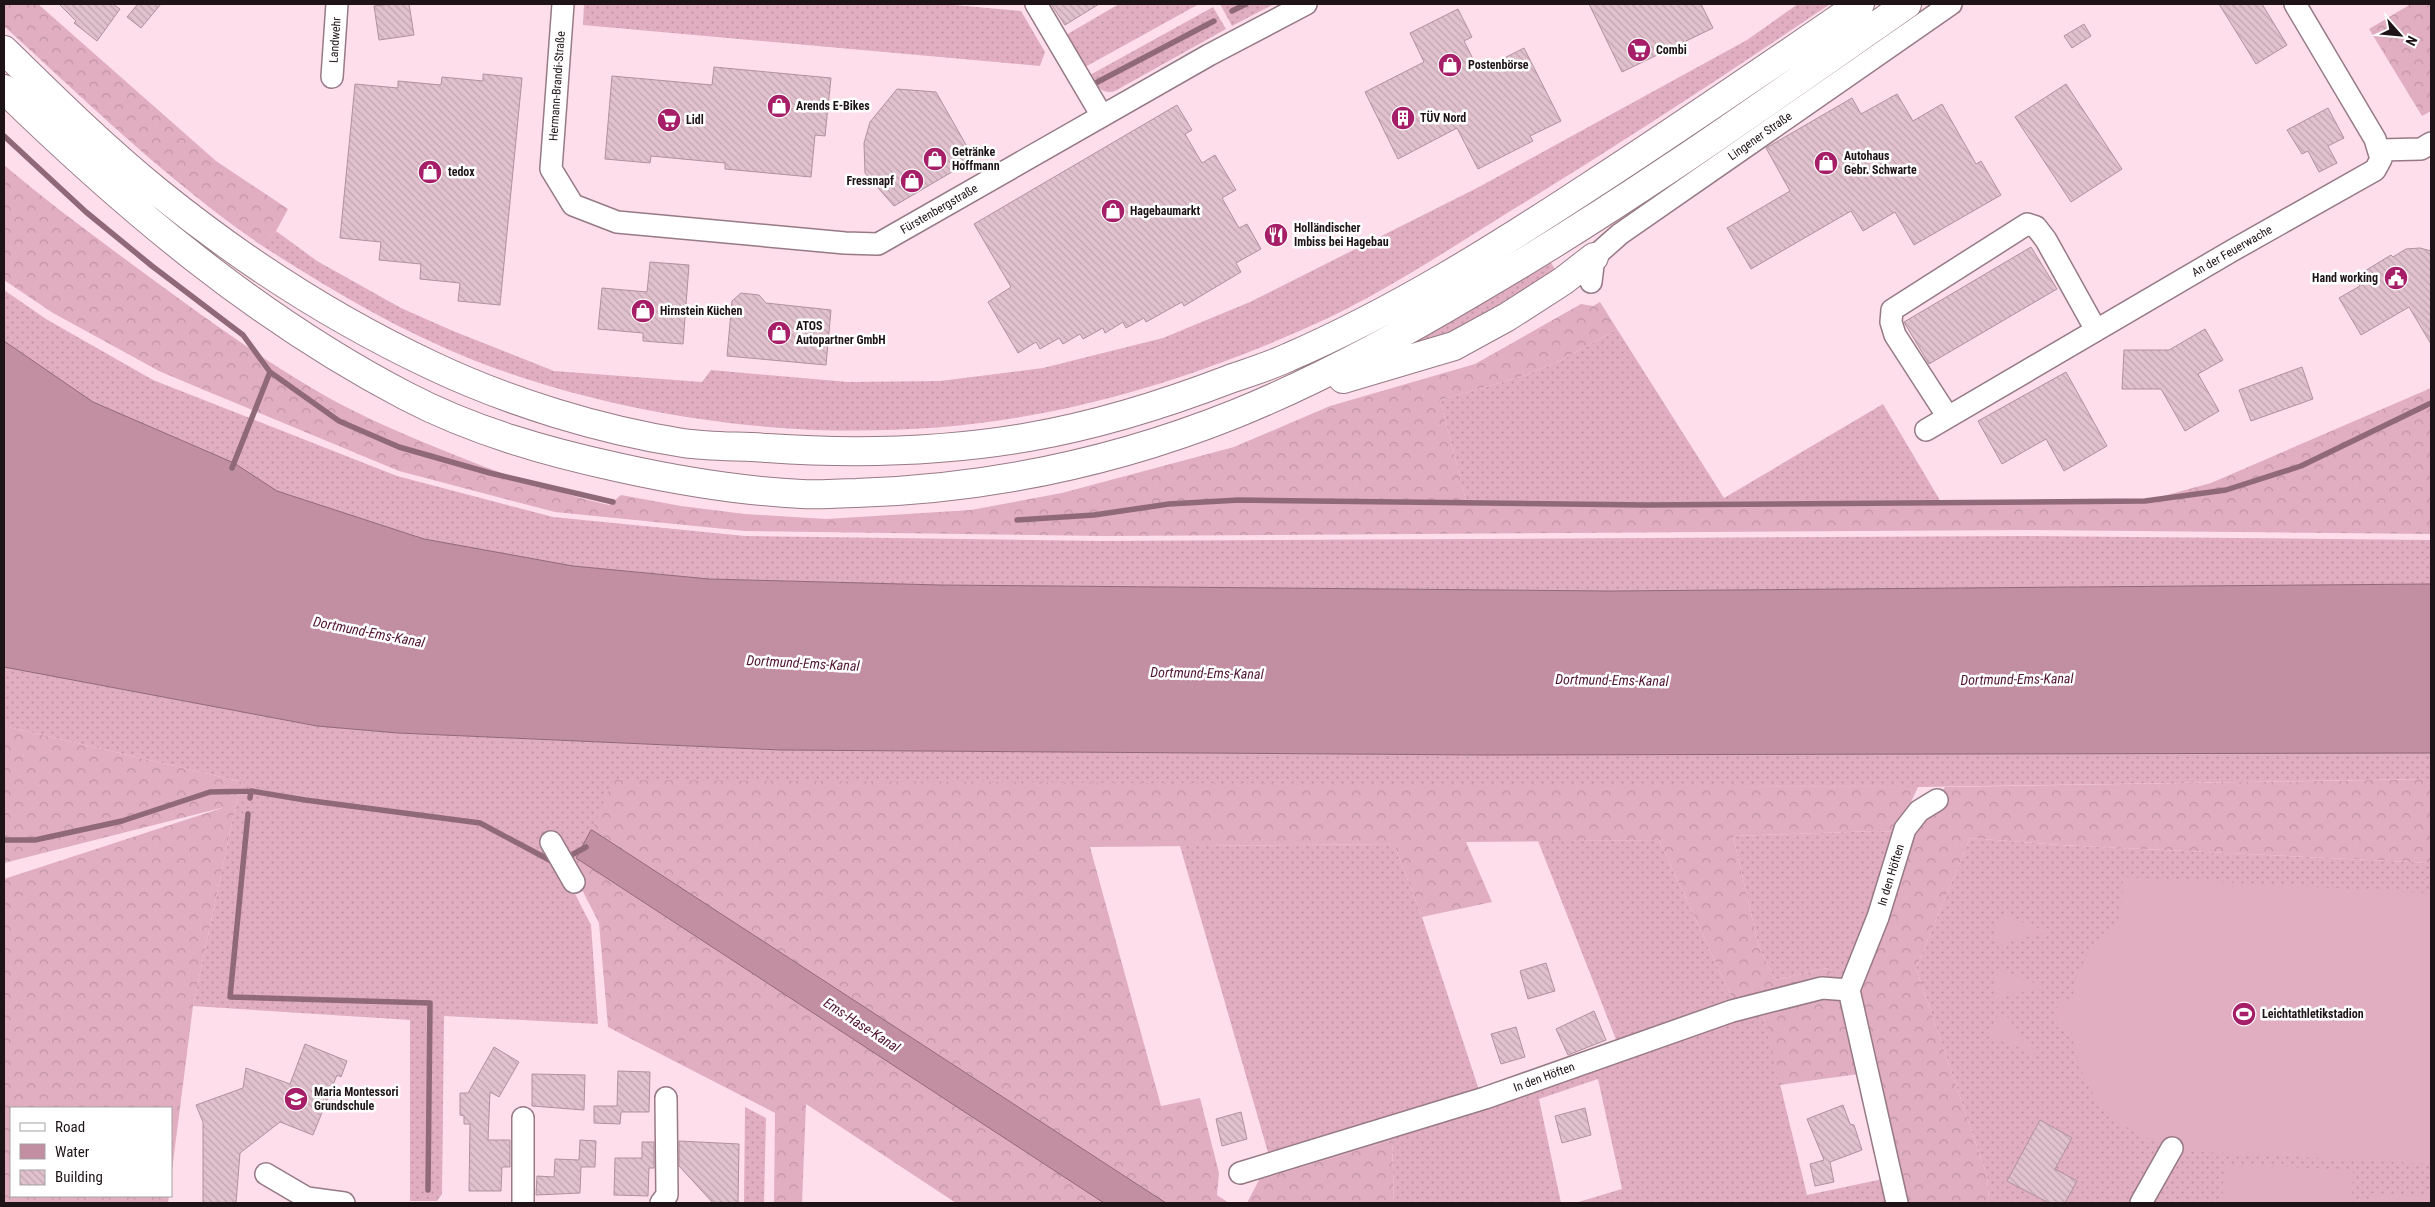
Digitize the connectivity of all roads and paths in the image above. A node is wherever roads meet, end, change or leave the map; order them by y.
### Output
1 (337, 4) edge
2 (564, 4) edge
3 (1036, 4) edge
4 (1306, 4) edge
5 (1860, 4) edge
6 (1907, 4) edge
7 (1951, 4) edge
8 (2295, 4) edge
9 (4, 50) edge
10 (332, 77) dead end
11 (4, 89) edge
12 (1102, 116) junction
13 (2380, 150) junction
14 (2428, 151) edge
15 (551, 169) joint
16 (1592, 270) joint
17 (2096, 330) junction
18 (1948, 417) junction
19 (1926, 430) dead end
20 (1149, 444) junction
21 (1936, 800) dead end
22 (551, 842) dead end
23 (574, 882) dead end
24 (1849, 990) junction
25 (666, 1098) dead end
26 (523, 1118) dead end
27 (2172, 1148) dead end
28 (1240, 1173) dead end
29 (266, 1174) dead end
30 (344, 1203) edge
31 (523, 1203) edge
32 (661, 1203) edge
33 (1898, 1203) edge
34 (2141, 1203) edge

1 - 10 street, Landwehr
2 - 15 street, Hermann-Brandi-Straße
3 - 12 street
4 - 12 street, Fürstenbergstraße
5 - 9 highway
6 - 20 highway
7 - 16 street, Lingener Straße
8 - 13 street
11 - 20 highway
12 - 15 street, Fürstenbergstraße
13 - 14 street
13 - 17 street, An der Feuerwache
16 - 20 highway
17 - 18 street, An der Feuerwache
17 - 18 street
18 - 19 street, An der Feuerwache
21 - 24 street, In den Höften
22 - 23 street
24 - 28 street, In den Höften
24 - 33 street
25 - 32 street
26 - 31 street
27 - 34 street
29 - 30 street

